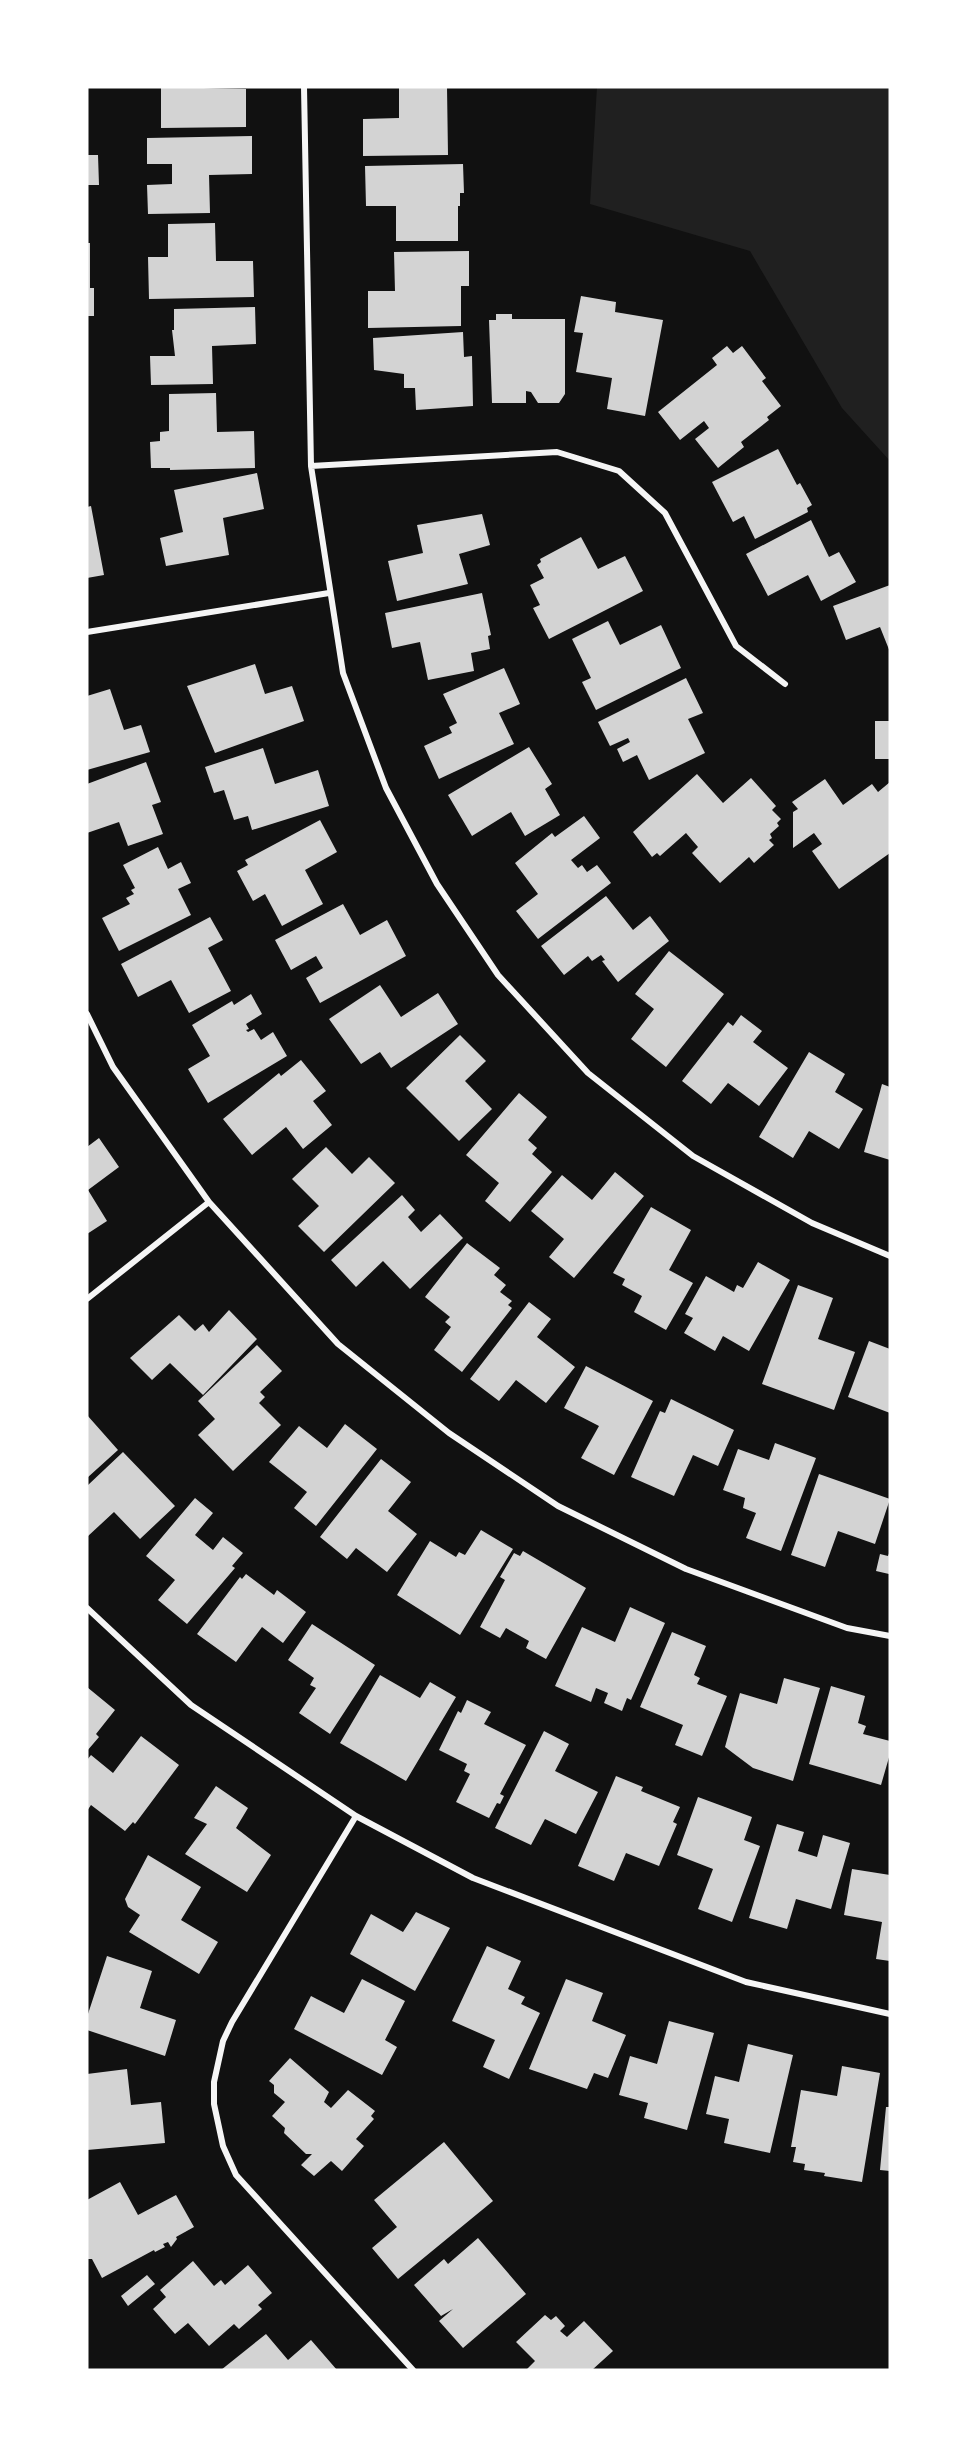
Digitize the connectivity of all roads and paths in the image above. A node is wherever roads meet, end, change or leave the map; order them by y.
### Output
1 (304, 87) edge
2 (311, 466) junction
3 (329, 593) junction
4 (87, 632) edge
5 (785, 684) dead end
6 (87, 1014) edge
7 (209, 1202) junction
8 (890, 1256) edge
9 (87, 1299) edge
10 (87, 1608) edge
11 (890, 1636) edge
12 (356, 1816) junction
13 (890, 2014) edge
14 (413, 2370) edge

1 - 2 street
2 - 3 street
2 - 5 street
3 - 4 street
3 - 8 street
6 - 7 street
7 - 9 street
7 - 11 street
10 - 12 street
12 - 13 street
12 - 14 street

